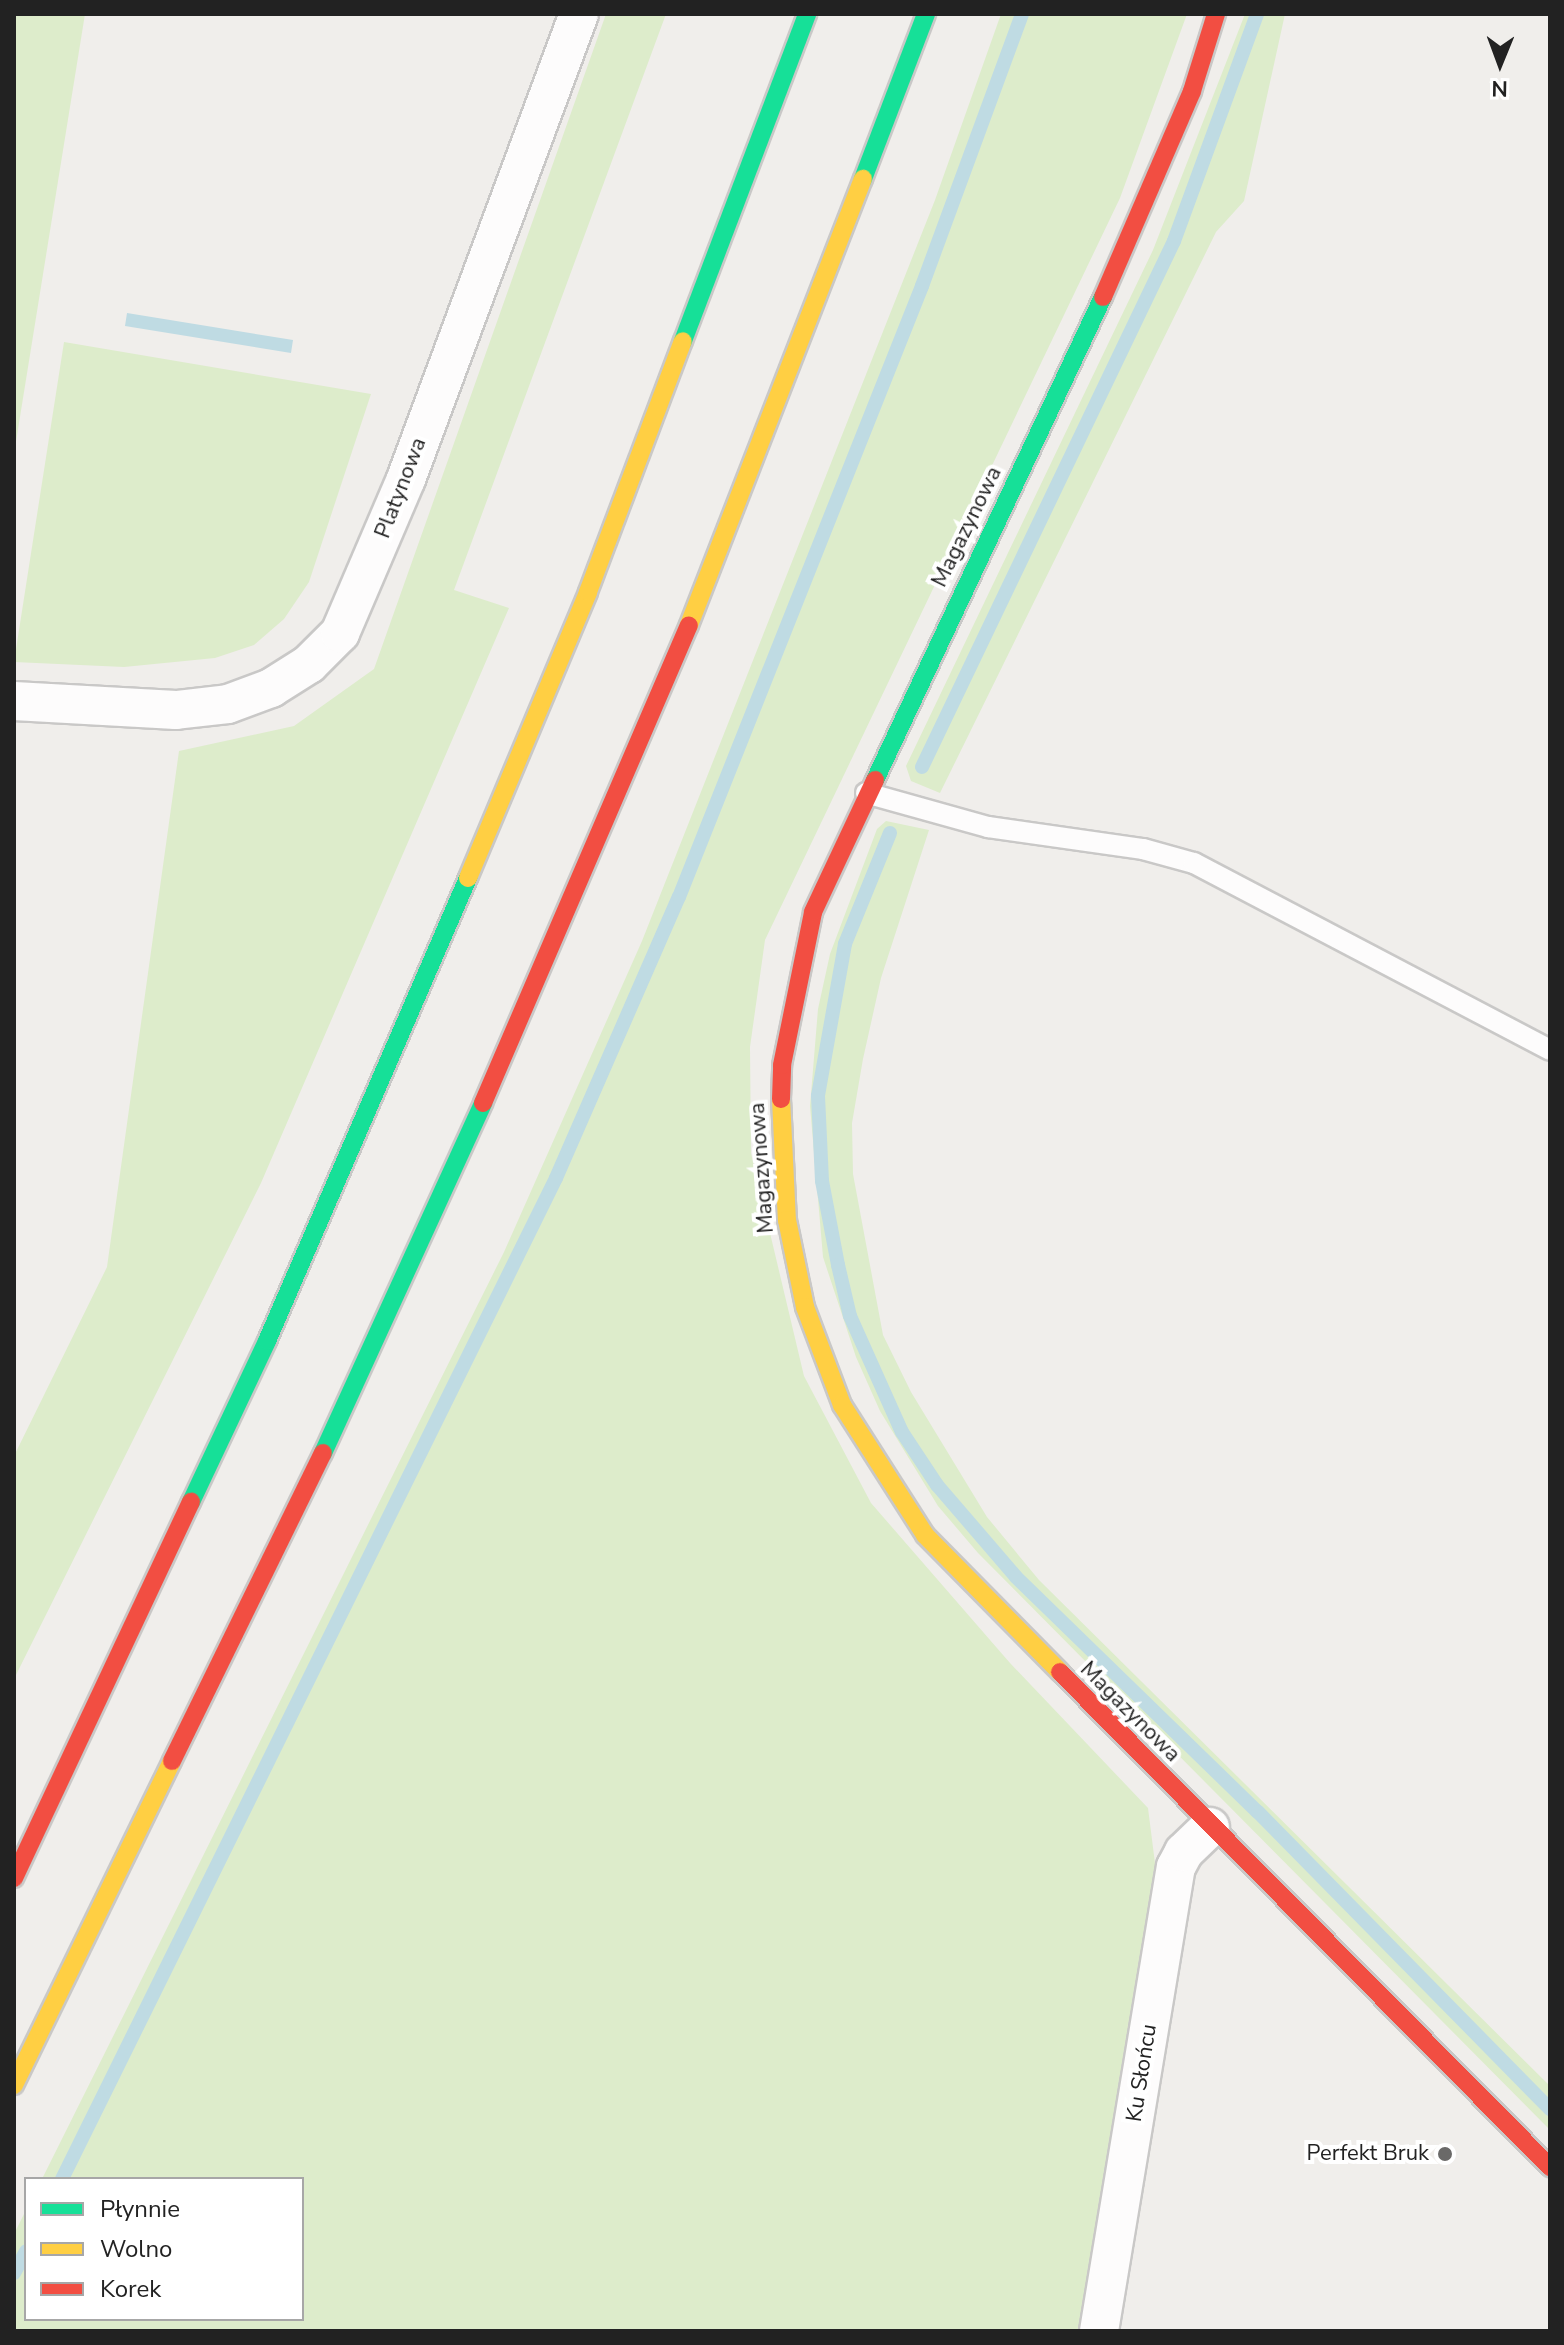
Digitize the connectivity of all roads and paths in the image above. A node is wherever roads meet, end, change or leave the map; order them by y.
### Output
1 (579, 14) edge
2 (807, 14) edge
3 (926, 14) edge
4 (1216, 14) edge
5 (14, 701) edge
6 (866, 793) junction
7 (1550, 1050) edge
8 (1210, 1827) junction
9 (14, 1878) edge
10 (14, 2085) edge
11 (1550, 2167) edge
12 (1099, 2331) edge

1 - 5 street, Platynowa
2 - 9 main road
3 - 10 main road
4 - 6 main road, Magazynowa
6 - 7 lane
6 - 8 main road, Magazynowa
8 - 11 main road, Magazynowa
8 - 12 street, Ku Słońcu

